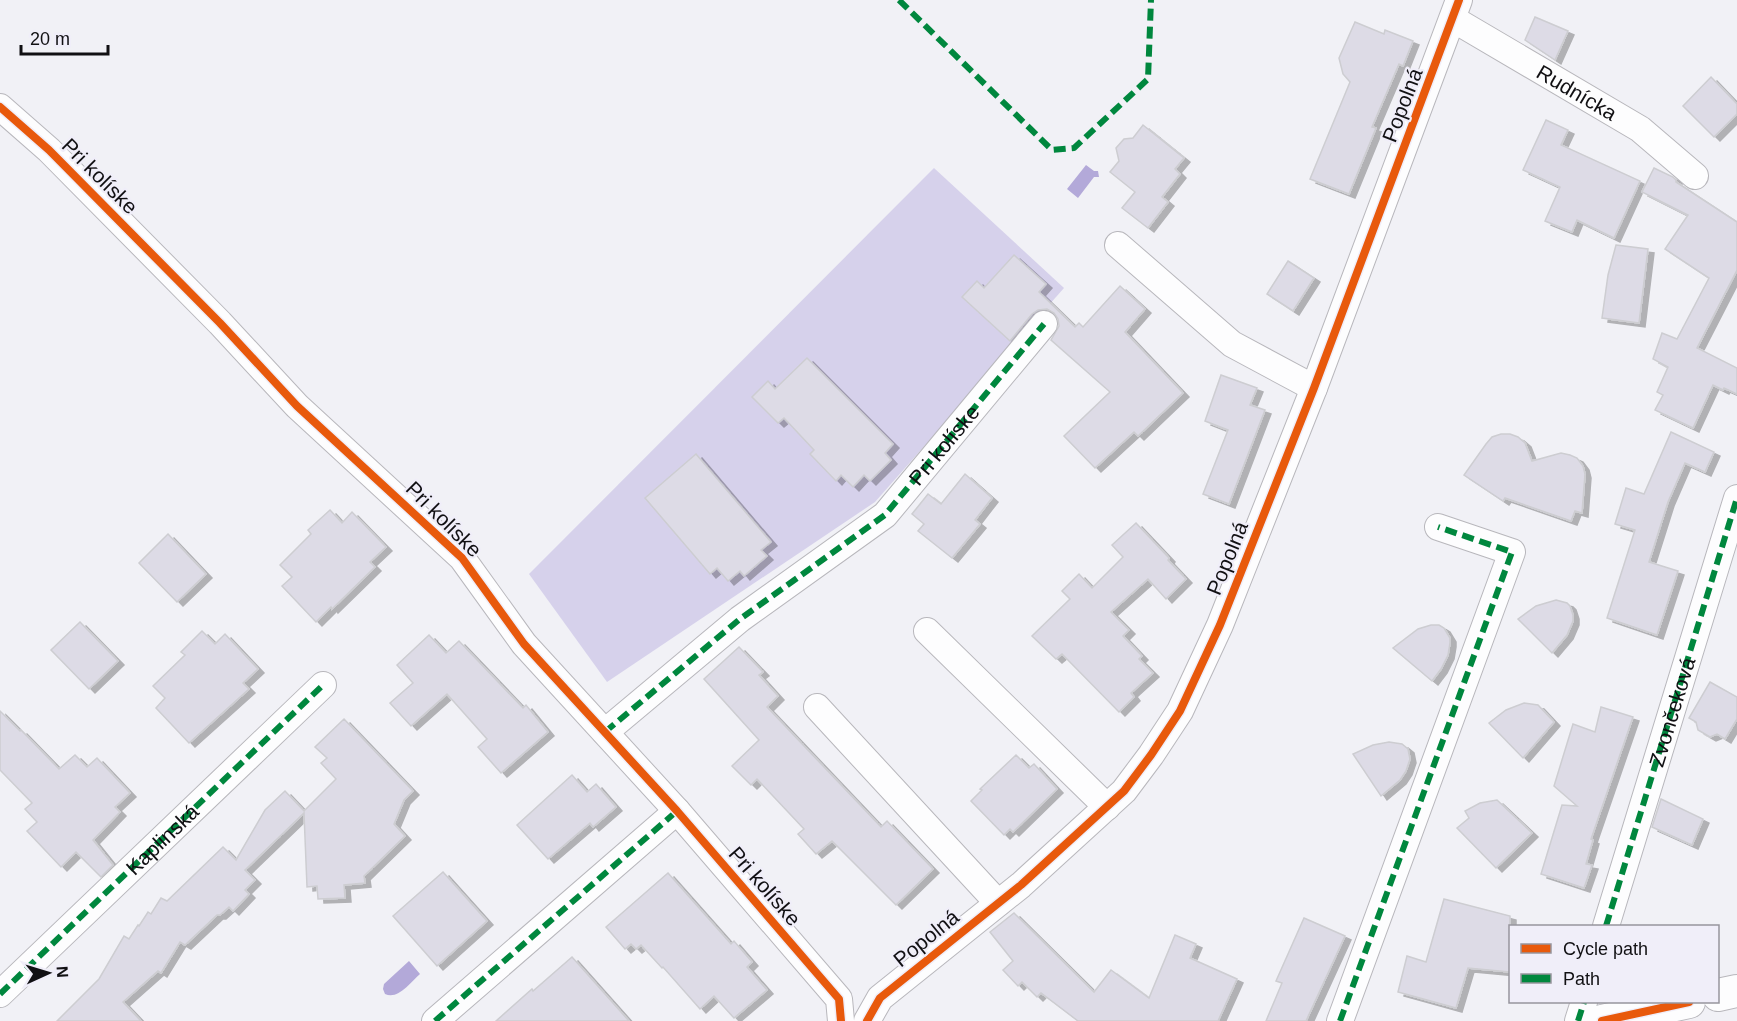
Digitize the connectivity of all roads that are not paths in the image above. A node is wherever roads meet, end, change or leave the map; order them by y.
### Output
1 (1456, 10) edge
2 (0, 106) edge
3 (1695, 176) dead end
4 (1118, 245) dead end
5 (1044, 324) dead end
6 (1314, 388) junction
7 (1737, 498) edge
8 (1438, 527) dead end
9 (927, 631) dead end
10 (323, 685) dead end
11 (818, 707) dead end
12 (605, 732) junction
13 (1107, 807) junction
14 (677, 811) junction
15 (999, 903) junction
16 (1607, 925) edge
17 (1737, 990) edge
18 (0, 994) edge
19 (1719, 995) edge
20 (1584, 1003) edge
21 (1684, 1003) edge
22 (435, 1021) edge
23 (842, 1021) edge
24 (867, 1021) edge
25 (1340, 1021) edge
26 (1578, 1021) edge
27 (1602, 1021) edge

1 - 3 street, Rudnícka
1 - 6 street, Popolná
2 - 12 street, Pri kolíske
4 - 6 street
5 - 12 street, Pri kolíske
6 - 13 street, Popolná
7 - 16 street, Zvončeková
8 - 25 street
9 - 13 street
10 - 18 street, Kaplinská
11 - 15 street
12 - 14 street, Pri kolíske
13 - 15 street, Popolná
14 - 22 street
14 - 23 street, Pri kolíske
15 - 24 street, Popolná
17 - 19 street
20 - 26 street
21 - 27 street

